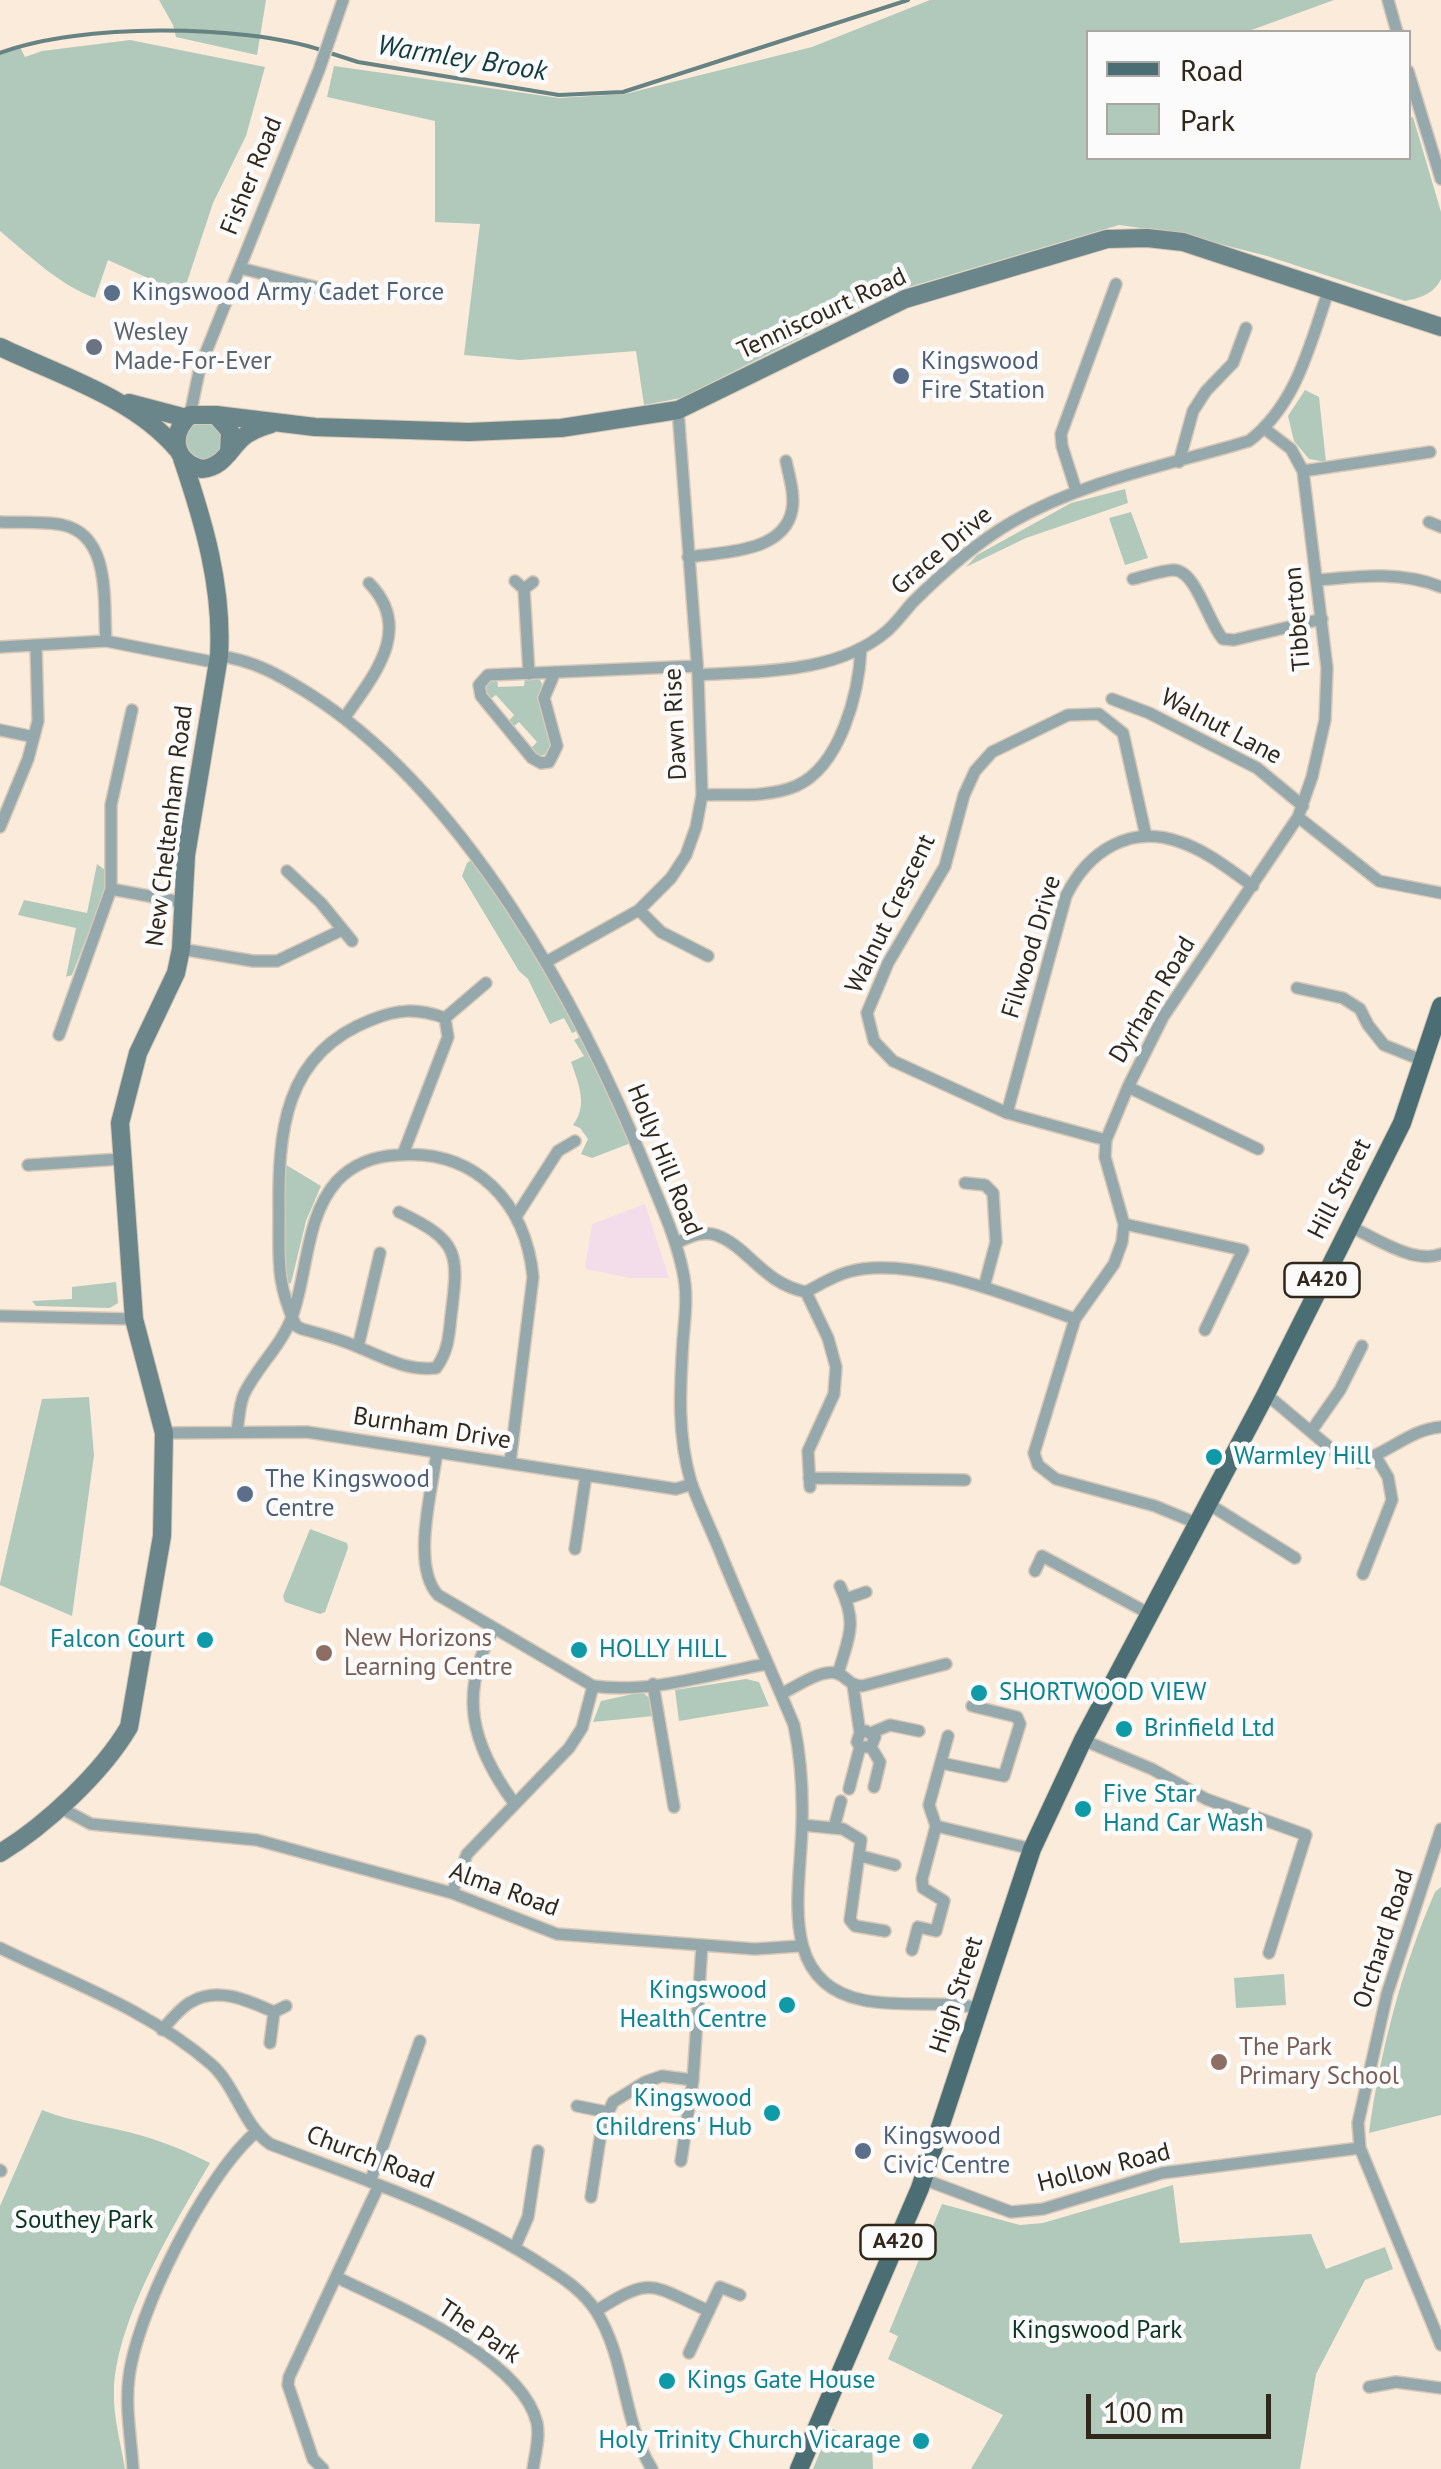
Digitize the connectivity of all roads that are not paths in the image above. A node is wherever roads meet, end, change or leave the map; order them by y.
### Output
1 (343, 0) edge
2 (1388, 0) edge
3 (1396, 30) edge
4 (1411, 81) edge
5 (1441, 178) edge
6 (240, 268) junction
7 (1116, 284) dead end
8 (1328, 288) junction
9 (347, 295) dead end
10 (1440, 322) edge
11 (1246, 328) dead end
12 (0, 346) edge
13 (200, 368) junction
14 (100, 394) junction
15 (678, 410) junction
16 (213, 415) junction
17 (188, 416) junction
18 (271, 424) junction
19 (1265, 429) junction
20 (1430, 452) dead end
21 (180, 454) junction
22 (226, 457) junction
23 (786, 461) dead end
24 (1180, 462) junction
25 (1303, 471) junction
26 (1076, 490) junction
27 (200, 513) junction
28 (0, 522) edge
29 (688, 557) junction
30 (1133, 579) dead end
31 (1318, 580) junction
32 (369, 582) dead end
33 (1440, 582) edge
34 (524, 584) dead end
35 (1322, 618) junction
36 (106, 642) junction
37 (36, 644) junction
38 (0, 647) edge
39 (861, 648) junction
40 (218, 659) junction
41 (697, 670) junction
42 (555, 672) junction
43 (529, 674) junction
44 (1112, 699) dead end
45 (132, 710) dead end
46 (345, 716) junction
47 (112, 726) dead end
48 (128, 729) junction
49 (0, 730) edge
50 (34, 737) junction
51 (702, 795) junction
52 (1300, 811) junction
53 (0, 827) edge
54 (1146, 836) junction
55 (287, 871) dead end
56 (1254, 886) junction
57 (112, 889) junction
58 (1441, 893) edge
59 (186, 904) junction
60 (640, 910) junction
61 (342, 930) junction
62 (352, 941) dead end
63 (181, 949) junction
64 (708, 956) dead end
65 (546, 962) junction
66 (486, 983) dead end
67 (1298, 988) dead end
68 (1441, 1006) edge
69 (445, 1018) junction
70 (1437, 1032) edge
71 (59, 1035) dead end
72 (1424, 1062) junction
73 (1128, 1086) junction
74 (1007, 1112) junction
75 (1106, 1140) junction
76 (575, 1141) dead end
77 (1258, 1148) dead end
78 (403, 1154) junction
79 (121, 1159) junction
80 (28, 1165) dead end
81 (965, 1183) dead end
82 (399, 1212) dead end
83 (517, 1215) junction
84 (1124, 1224) junction
85 (1349, 1226) junction
86 (676, 1243) junction
87 (380, 1253) dead end
88 (1441, 1254) edge
89 (984, 1287) junction
90 (806, 1292) junction
91 (0, 1316) edge
92 (292, 1317) junction
93 (1075, 1319) junction
94 (134, 1320) junction
95 (1205, 1330) dead end
96 (1362, 1346) dead end
97 (358, 1347) junction
98 (1266, 1394) junction
99 (1441, 1427) edge
100 (1312, 1430) junction
101 (237, 1432) junction
102 (164, 1434) junction
103 (437, 1452) junction
104 (1376, 1456) junction
105 (510, 1463) junction
106 (586, 1476) junction
107 (965, 1480) dead end
108 (692, 1484) junction
109 (1206, 1503) junction
110 (1196, 1523) junction
111 (1184, 1546) joint
112 (576, 1549) dead end
113 (1296, 1558) dead end
114 (1035, 1571) dead end
115 (1363, 1574) dead end
116 (840, 1586) dead end
117 (866, 1592) dead end
118 (846, 1600) junction
119 (1148, 1613) junction
120 (494, 1628) junction
121 (766, 1664) junction
122 (946, 1664) dead end
123 (838, 1674) junction
124 (653, 1684) junction
125 (593, 1686) junction
126 (853, 1686) junction
127 (781, 1694) junction
128 (972, 1706) dead end
129 (919, 1731) dead end
130 (866, 1732) junction
131 (948, 1736) dead end
132 (1083, 1740) junction
133 (865, 1747) junction
134 (941, 1762) junction
135 (874, 1787) dead end
136 (850, 1789) dead end
137 (841, 1800) dead end
138 (514, 1803) junction
139 (59, 1807) junction
140 (674, 1807) dead end
141 (802, 1825) junction
142 (936, 1826) junction
143 (834, 1828) junction
144 (1441, 1829) edge
145 (1032, 1850) junction
146 (0, 1853) edge
147 (861, 1856) junction
148 (1436, 1863) edge
149 (896, 1865) dead end
150 (452, 1893) junction
151 (884, 1931) dead end
152 (702, 1945) junction
153 (800, 1946) junction
154 (0, 1948) edge
155 (912, 1950) dead end
156 (1269, 1952) dead end
157 (979, 2008) junction
158 (162, 2030) junction
159 (420, 2041) dead end
160 (270, 2043) dead end
161 (693, 2080) junction
162 (577, 2106) dead end
163 (606, 2112) junction
164 (254, 2133) junction
165 (1360, 2148) junction
166 (538, 2151) dead end
167 (681, 2160) dead end
168 (923, 2179) junction
169 (374, 2183) junction
170 (591, 2197) dead end
171 (515, 2248) junction
172 (336, 2277) junction
173 (740, 2295) dead end
174 (596, 2311) junction
175 (709, 2311) junction
176 (1441, 2345) edge
177 (689, 2353) dead end
178 (1369, 2388) dead end
179 (1441, 2388) edge
180 (134, 2469) edge
181 (323, 2469) edge
182 (533, 2469) edge
183 (652, 2469) edge
184 (799, 2469) edge

1 - 6 street, Fisher Road
2 - 3 street
4 - 5 street
6 - 9 street
6 - 13 street, Fisher Road
7 - 26 street
8 - 10 street, Tenniscourt Road
8 - 15 street, Tenniscourt Road
8 - 19 street
11 - 24 street
12 - 14 street
13 - 16 street
13 - 17 street, Fisher Road
14 - 17 street
14 - 21 street
15 - 18 street, Tenniscourt Road
15 - 29 street, Dawn Rise
16 - 17 street
16 - 18 street, Tenniscourt Road
16 - 22 street
17 - 21 street
18 - 22 street
19 - 24 street, Grace Drive
19 - 25 street
20 - 25 street
21 - 22 street
21 - 27 street, New Cheltenham Road
22 - 27 street
23 - 29 street
24 - 26 street, Grace Drive
25 - 31 street, Tibberton
26 - 39 street, Grace Drive
27 - 40 street, New Cheltenham Road
28 - 36 street
29 - 41 street, Dawn Rise
30 - 35 street
31 - 33 street
31 - 35 street, Tibberton
32 - 46 street
34 - 43 street
35 - 52 street, Tibberton
36 - 37 street, Holly Hill Road
36 - 40 street, Holly Hill Road
37 - 38 street, Holly Hill Road
37 - 50 street
39 - 41 street
39 - 51 street
40 - 46 street, Holly Hill Road
40 - 59 street, New Cheltenham Road
41 - 42 street
41 - 51 street, Dawn Rise
42 - 43 street
42 - 43 street
44 - 52 street, Walnut Lane
45 - 48 street
46 - 65 street, Holly Hill Road
47 - 48 street
48 - 57 street
49 - 50 street
50 - 53 street
51 - 60 street, Dawn Rise
52 - 56 street, Dyrham Road
52 - 58 street, Walnut Lane
54 - 56 street
54 - 74 street, Filwood Drive
54 - 74 street, Walnut Crescent
55 - 61 street
56 - 73 street, Dyrham Road
57 - 59 street
57 - 71 street
59 - 63 street, New Cheltenham Road
60 - 64 street
60 - 65 street, Dawn Rise
61 - 62 street
61 - 63 street
63 - 79 street, New Cheltenham Road
65 - 86 street, Holly Hill Road
66 - 69 street
67 - 72 street
68 - 70 main road, Hill Street / A420
69 - 78 street
69 - 92 street
70 - 72 main road, Hill Street / A420
72 - 85 main road, Hill Street / A420
73 - 75 street, Dyrham Road
73 - 77 street
74 - 75 street, Walnut Crescent
75 - 84 street
76 - 83 street
78 - 83 street
78 - 92 street
79 - 80 street
79 - 94 street, New Cheltenham Road
81 - 89 street
82 - 97 street
83 - 105 street
84 - 93 street
84 - 95 street
85 - 88 street
85 - 98 main road, Hill Street / A420
86 - 90 street
86 - 108 street, Holly Hill Road
87 - 97 street
89 - 90 street
89 - 93 street
90 - 107 street
91 - 94 street
92 - 97 street
92 - 101 street
93 - 110 street
94 - 102 street, New Cheltenham Road
96 - 100 street
98 - 100 street
98 - 109 main road, Hill Street / A420
99 - 104 street
100 - 104 street
101 - 102 street, Burnham Drive
101 - 103 street, Burnham Drive
102 - 139 street, New Cheltenham Road
103 - 105 street, Burnham Drive
103 - 120 street
104 - 115 street
105 - 106 street, Burnham Drive
106 - 108 street, Burnham Drive
106 - 112 street
108 - 121 street, Holly Hill Road
109 - 110 main road, Hill Street / A420
109 - 113 street
110 - 111 main road, Hill Street / A420
111 - 119 main road, High Street / A420
114 - 119 street
116 - 118 street
117 - 118 street
118 - 123 street
119 - 132 main road, High Street / A420
120 - 125 street
120 - 138 street
121 - 124 street
121 - 127 street, Holly Hill Road
122 - 126 street
123 - 126 street
123 - 127 street
124 - 125 street
124 - 140 street
125 - 138 street
126 - 130 street
127 - 141 street, Holly Hill Road
128 - 134 street
129 - 130 street
130 - 133 street
131 - 134 street
132 - 145 main road, High Street / A420
132 - 156 street
133 - 135 street
133 - 136 street
134 - 142 street
137 - 143 street
138 - 150 street
139 - 146 street, New Cheltenham Road
139 - 150 street, Alma Road
141 - 143 street
141 - 153 street, Holly Hill Road
142 - 145 street
142 - 155 street
143 - 147 street
144 - 148 street, Orchard Road
145 - 157 main road, High Street / A420
147 - 149 street
147 - 151 street
148 - 165 street, Orchard Road
150 - 152 street, Alma Road
152 - 153 street, Alma Road
152 - 161 street
153 - 157 street
154 - 158 street
157 - 168 main road, High Street / A420
158 - 160 street
158 - 164 street
159 - 169 street
161 - 163 street
161 - 167 street
162 - 163 street
163 - 170 street
164 - 169 street, Church Road
164 - 180 street
165 - 168 street, Hollow Road
165 - 176 street, Orchard Road
166 - 171 street
168 - 184 main road, High Street / A420
169 - 171 street, Church Road
169 - 172 street
171 - 174 street, Church Road
172 - 181 street
172 - 182 street, The Park
173 - 175 street
174 - 175 street
174 - 183 street, Church Road
175 - 177 street
178 - 179 street

